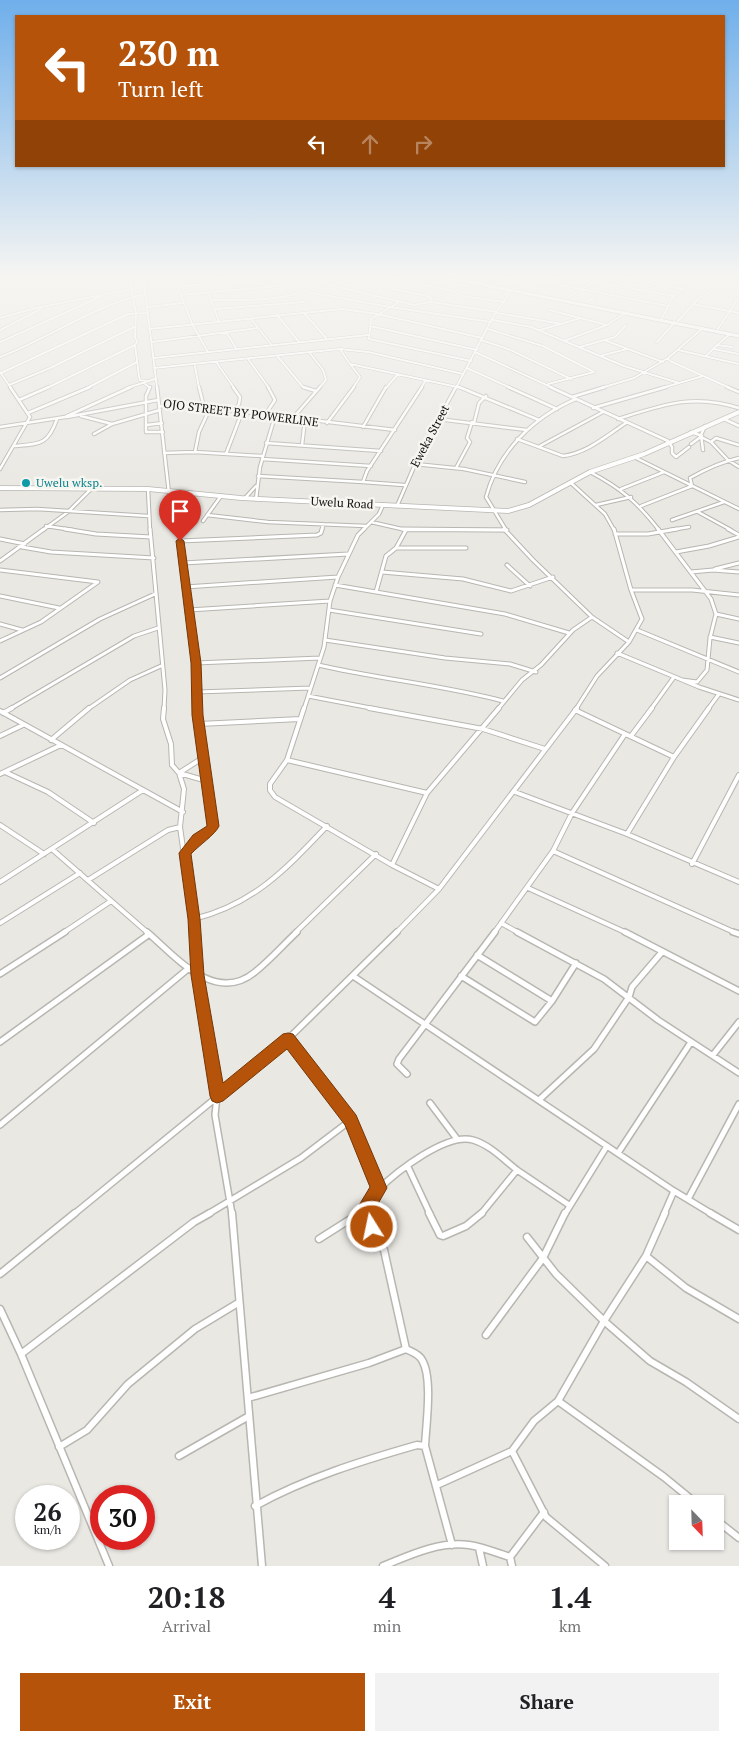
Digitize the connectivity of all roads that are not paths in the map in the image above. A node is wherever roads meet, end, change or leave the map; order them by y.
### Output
1 (22, 347) edge
2 (55, 347) edge
3 (93, 347) edge
4 (131, 347) edge
5 (135, 347) edge
6 (153, 347) edge
7 (205, 347) edge
8 (244, 347) edge
9 (405, 347) edge
10 (459, 347) edge
11 (478, 347) edge
12 (503, 347) edge
13 (545, 347) edge
14 (579, 347) edge
15 (622, 347) edge
16 (681, 347) edge
17 (728, 347) edge
18 (236, 348) joint
19 (732, 348) dead end
20 (627, 349) junction
21 (714, 349) joint
22 (340, 350) junction
23 (678, 350) junction
24 (476, 351) junction
25 (208, 352) junction
26 (309, 352) junction
27 (739, 354) edge
28 (600, 356) junction
29 (706, 356) junction
30 (0, 357) edge
31 (278, 357) junction
32 (154, 358) junction
33 (668, 358) junction
34 (248, 360) junction
35 (471, 361) junction
36 (137, 362) junction
37 (663, 362) junction
38 (217, 363) junction
39 (350, 364) junction
40 (739, 364) edge
41 (195, 366) junction
42 (154, 368) junction
43 (467, 368) junction
44 (0, 372) edge
45 (642, 372) junction
46 (398, 374) junction
47 (463, 374) junction
48 (703, 376) junction
49 (571, 379) junction
50 (154, 380) junction
51 (426, 380) junction
52 (144, 383) junction
53 (679, 383) junction
54 (546, 384) junction
55 (10, 385) junction
56 (156, 386) junction
57 (457, 386) junction
58 (150, 387) junction
59 (316, 391) junction
60 (739, 392) edge
61 (486, 396) junction
62 (572, 396) junction
63 (576, 399) junction
64 (19, 400) junction
65 (158, 400) junction
66 (146, 402) junction
67 (204, 407) junction
68 (160, 408) junction
69 (210, 408) junction
70 (594, 408) junction
71 (557, 409) junction
72 (739, 410) edge
73 (234, 411) junction
74 (242, 412) junction
75 (603, 412) junction
76 (28, 413) junction
77 (146, 415) junction
78 (265, 415) junction
79 (79, 416) junction
80 (275, 416) junction
81 (65, 417) junction
82 (57, 419) junction
83 (292, 419) junction
84 (438, 419) junction
85 (618, 419) junction
86 (724, 419) junction
87 (305, 420) junction
88 (539, 420) junction
89 (162, 423) junction
90 (327, 423) junction
91 (473, 423) junction
92 (626, 423) junction
93 (28, 424) junction
94 (112, 424) junction
95 (146, 425) junction
96 (705, 426) junction
97 (739, 426) edge
98 (363, 427) junction
99 (0, 428) edge
100 (394, 430) junction
101 (527, 430) junction
102 (163, 432) junction
103 (691, 432) junction
104 (94, 434) dead end
105 (702, 437) junction
106 (517, 439) junction
107 (668, 441) junction
108 (711, 442) junction
109 (266, 443) junction
110 (302, 445) junction
111 (739, 445) edge
112 (14, 446) junction
113 (540, 446) junction
114 (703, 450) dead end
115 (381, 451) junction
116 (195, 452) junction
117 (164, 453) junction
118 (226, 454) junction
119 (632, 456) junction
120 (262, 458) junction
121 (738, 458) edge
122 (728, 460) junction
123 (415, 464) junction
124 (371, 466) junction
125 (739, 467) edge
126 (456, 468) junction
127 (0, 469) edge
128 (590, 472) junction
129 (664, 472) junction
130 (492, 474) junction
131 (258, 476) junction
132 (363, 482) junction
133 (525, 482) dead end
134 (571, 483) junction
135 (404, 485) junction
136 (256, 486) junction
137 (692, 486) junction
138 (1, 489) edge
139 (91, 489) junction
140 (148, 489) junction
141 (621, 489) junction
142 (168, 491) junction
143 (221, 496) junction
144 (631, 497) junction
145 (245, 498) junction
146 (256, 499) junction
147 (724, 502) junction
148 (383, 505) junction
149 (596, 505) junction
150 (397, 506) junction
151 (641, 506) junction
152 (0, 510) edge
153 (739, 510) edge
154 (492, 511) junction
155 (68, 512) junction
156 (698, 512) junction
157 (207, 515) junction
158 (148, 516) junction
159 (672, 520) dead end
160 (204, 521) dead end
161 (371, 522) junction
162 (323, 524) junction
163 (46, 526) junction
164 (366, 526) junction
165 (689, 527) dead end
166 (406, 530) junction
167 (507, 530) junction
168 (662, 532) junction
169 (615, 534) junction
170 (739, 536) edge
171 (151, 537) junction
172 (0, 539) edge
173 (180, 541) junction
174 (23, 546) junction
175 (396, 548) junction
176 (466, 548) dead end
177 (676, 552) junction
178 (348, 554) junction
179 (154, 558) junction
180 (0, 561) edge
181 (183, 563) junction
182 (739, 563) edge
183 (507, 566) dead end
184 (0, 570) edge
185 (713, 570) junction
186 (382, 572) junction
187 (691, 572) junction
188 (739, 572) edge
189 (338, 577) junction
190 (553, 577) junction
191 (335, 585) junction
192 (530, 586) junction
193 (184, 587) junction
194 (631, 590) junction
195 (706, 591) junction
196 (376, 592) junction
197 (155, 594) junction
198 (739, 595) edge
199 (0, 596) edge
200 (330, 601) junction
201 (60, 609) junction
202 (189, 610) junction
203 (329, 610) junction
204 (716, 614) junction
205 (592, 617) junction
206 (739, 619) edge
207 (0, 624) edge
208 (158, 628) junction
209 (22, 630) junction
210 (637, 630) junction
211 (569, 633) junction
212 (481, 634) dead end
213 (710, 637) junction
214 (325, 640) junction
215 (0, 641) edge
216 (629, 642) junction
217 (739, 643) edge
218 (617, 653) junction
219 (320, 658) junction
220 (708, 659) junction
221 (196, 663) junction
222 (318, 665) junction
223 (161, 666) junction
224 (536, 672) junction
225 (739, 672) edge
226 (674, 677) junction
227 (0, 678) edge
228 (682, 680) junction
229 (696, 682) junction
230 (699, 687) junction
231 (310, 688) junction
232 (197, 692) junction
233 (719, 694) junction
234 (308, 696) junction
235 (739, 700) edge
236 (503, 701) junction
237 (575, 710) junction
238 (2, 712) edge
239 (300, 719) junction
240 (199, 724) junction
241 (23, 725) junction
242 (483, 729) junction
243 (625, 734) junction
244 (0, 736) edge
245 (631, 736) junction
246 (50, 740) junction
247 (61, 745) junction
248 (545, 749) junction
249 (204, 757) junction
250 (674, 757) junction
251 (287, 760) junction
252 (5, 772) junction
253 (179, 773) junction
254 (0, 774) edge
255 (739, 775) edge
256 (207, 780) junction
257 (143, 790) junction
258 (515, 792) junction
259 (427, 793) junction
260 (183, 812) junction
261 (572, 813) junction
262 (94, 823) junction
263 (0, 824) edge
264 (327, 826) junction
265 (180, 827) junction
266 (627, 834) junction
267 (53, 850) junction
268 (553, 851) junction
269 (185, 853) junction
270 (44, 854) junction
271 (376, 854) junction
272 (692, 864) junction
273 (392, 865) junction
274 (80, 873) junction
275 (88, 880) junction
276 (0, 882) edge
277 (739, 882) edge
278 (528, 888) junction
279 (439, 889) junction
280 (111, 901) junction
281 (194, 919) junction
282 (0, 923) edge
283 (501, 923) junction
284 (739, 934) edge
285 (148, 935) junction
286 (662, 952) junction
287 (477, 955) junction
288 (576, 963) junction
289 (188, 968) junction
290 (0, 974) edge
291 (197, 975) junction
292 (353, 976) junction
293 (461, 976) junction
294 (739, 992) edge
295 (629, 998) junction
296 (552, 1001) junction
297 (739, 1022) edge
298 (425, 1023) junction
299 (288, 1039) junction
300 (0, 1042) edge
301 (691, 1042) junction
302 (713, 1055) junction
303 (739, 1073) edge
304 (407, 1074) dead end
305 (217, 1096) junction
306 (540, 1100) junction
307 (430, 1103) dead end
308 (739, 1104) edge
309 (351, 1120) junction
310 (0, 1125) edge
311 (457, 1139) junction
312 (607, 1146) junction
313 (618, 1153) junction
314 (408, 1167) junction
315 (517, 1170) junction
316 (379, 1188) junction
317 (674, 1191) junction
318 (688, 1199) junction
319 (231, 1201) junction
320 (569, 1205) junction
321 (366, 1207) junction
322 (739, 1230) edge
323 (527, 1237) dead end
324 (318, 1239) dead end
325 (646, 1256) junction
326 (543, 1258) junction
327 (0, 1274) edge
328 (238, 1303) junction
329 (0, 1309) edge
330 (739, 1319) edge
331 (604, 1321) junction
332 (486, 1335) dead end
333 (406, 1349) junction
334 (21, 1354) junction
335 (248, 1398) junction
336 (558, 1401) junction
337 (249, 1416) junction
338 (739, 1419) edge
339 (425, 1446) junction
340 (59, 1447) junction
341 (512, 1451) junction
342 (179, 1456) dead end
343 (437, 1485) junction
344 (686, 1495) edge
345 (255, 1506) junction
346 (544, 1512) junction
347 (724, 1526) edge
348 (739, 1538) edge
349 (452, 1545) junction
350 (479, 1548) junction
351 (510, 1557) junction
352 (109, 1566) edge
353 (262, 1566) edge
354 (384, 1566) edge
355 (483, 1566) edge
356 (512, 1566) edge
357 (605, 1566) edge

1 - 30 street
2 - 44 street
3 - 55 street
4 - 64 street
5 - 36 street
6 - 32 street, OJO STREET BY POWERLINE
7 - 25 street
8 - 18 street
9 - 35 street
10 - 24 street
11 - 24 street, Eweka Street
12 - 49 street
13 - 49 street
14 - 28 street
15 - 20 street
16 - 23 street
17 - 19 street
18 - 25 street
20 - 28 street
20 - 37 street
21 - 27 street
21 - 29 street
22 - 26 street
22 - 39 street
22 - 47 street
23 - 29 street
23 - 33 street
24 - 35 street, Eweka Street
24 - 54 street
25 - 32 street
26 - 31 street
26 - 59 street
28 - 45 street
29 - 40 street
31 - 34 street
31 - 59 street
32 - 42 street, OJO STREET BY POWERLINE
33 - 37 street
33 - 48 street
34 - 38 street
34 - 78 street
35 - 43 street, Eweka Street
36 - 50 street
36 - 76 street
37 - 45 street
38 - 41 street
38 - 73 street
39 - 46 street
39 - 90 street
41 - 42 street
41 - 67 street
42 - 50 street, OJO STREET BY POWERLINE
43 - 47 street, Eweka Street
43 - 71 street
44 - 55 street
45 - 53 street
45 - 62 street
46 - 51 street
46 - 98 street
47 - 57 street, Eweka Street
48 - 53 street
48 - 60 street
49 - 54 street
50 - 52 street
50 - 56 street, OJO STREET BY POWERLINE
51 - 57 street
51 - 100 street
52 - 58 street
52 - 81 street
53 - 70 street
54 - 62 street
55 - 64 street
56 - 58 street
56 - 65 street, OJO STREET BY POWERLINE
57 - 61 street
57 - 84 street, Eweka Street
58 - 66 street
59 - 83 street
61 - 88 street
61 - 91 street
62 - 63 street
63 - 70 street
63 - 71 street
64 - 76 street
65 - 66 street
65 - 68 street, OJO STREET BY POWERLINE
66 - 77 street
66 - 79 street
67 - 68 street, OJO STREET BY POWERLINE
67 - 69 street, OJO STREET BY POWERLINE
68 - 77 street
68 - 89 street
69 - 73 street, OJO STREET BY POWERLINE
69 - 116 street
70 - 75 street
71 - 88 street
72 - 85 street
72 - 86 street, Uwelu Road
73 - 74 street, OJO STREET BY POWERLINE
74 - 78 street, OJO STREET BY POWERLINE
74 - 118 street
75 - 85 street
75 - 113 street
76 - 93 street
77 - 94 street
77 - 95 street
78 - 80 street, OJO STREET BY POWERLINE
79 - 81 street
79 - 94 street
80 - 83 street, OJO STREET BY POWERLINE
80 - 109 street
81 - 82 street
82 - 93 street
82 - 112 street
83 - 87 street, OJO STREET BY POWERLINE
84 - 91 street
84 - 123 street, Eweka Street
85 - 92 street
86 - 96 street, Uwelu Road
86 - 97 street
87 - 90 street, OJO STREET BY POWERLINE
87 - 110 street
88 - 101 street
89 - 95 street
89 - 102 street
90 - 98 street, OJO STREET BY POWERLINE
91 - 101 street
91 - 126 street
92 - 107 street
92 - 113 street
93 - 99 street
93 - 112 street
94 - 104 street
95 - 102 street
96 - 103 street, Uwelu Road
96 - 105 street
98 - 100 street, OJO STREET BY POWERLINE
100 - 115 street
101 - 106 street
102 - 117 street
103 - 105 street
103 - 107 street, Uwelu Road
105 - 107 street
105 - 108 street
105 - 114 street
106 - 113 street
106 - 130 street
107 - 119 street, Uwelu Road
108 - 111 street
108 - 122 street
109 - 110 street
109 - 120 street
110 - 115 street
112 - 127 street
115 - 124 street
116 - 117 street
116 - 118 street
117 - 142 street
118 - 120 street
119 - 128 street, Uwelu Road
119 - 129 street
120 - 124 street
120 - 131 street
121 - 122 street
122 - 125 street
122 - 137 street
123 - 126 street
123 - 135 street, Eweka Street
124 - 132 street
126 - 130 street
128 - 134 street, Uwelu Road
128 - 141 street
129 - 137 street
129 - 141 street
130 - 133 street
130 - 154 street
131 - 132 street
131 - 136 street
132 - 135 street
134 - 149 street
134 - 154 street, Uwelu Road
135 - 150 street, Eweka Street
136 - 145 street
136 - 146 street
137 - 147 street
137 - 151 street
138 - 139 street, Uwelu Road
139 - 140 street, Uwelu Road
139 - 155 street
140 - 142 street, Uwelu Road
140 - 158 street
141 - 144 street
142 - 143 street, Uwelu Road
142 - 173 street
143 - 145 street, Uwelu Road
143 - 157 street
144 - 149 street
144 - 151 street
145 - 146 street, Uwelu Road
146 - 148 street, Uwelu Road
147 - 153 street
147 - 156 street
148 - 150 street, Uwelu Road
148 - 161 street
149 - 169 street
150 - 154 street, Uwelu Road
151 - 168 street
152 - 155 street
154 - 167 street
155 - 158 street
155 - 163 street
156 - 159 street
156 - 170 street
157 - 160 street
157 - 162 street
158 - 171 street
161 - 164 street
161 - 166 street
162 - 164 street
162 - 173 street
163 - 171 street
163 - 174 street
164 - 178 street
165 - 168 street
166 - 167 street
166 - 175 street
167 - 190 street
168 - 169 street
168 - 177 street
169 - 194 street
170 - 177 street
171 - 179 street
172 - 174 street
173 - 181 street
174 - 179 street
174 - 180 street
175 - 176 street
175 - 186 street
177 - 187 street
178 - 181 street
178 - 189 street
179 - 197 street
181 - 193 street
182 - 185 street
183 - 192 street
184 - 201 street
185 - 187 street
185 - 188 street
186 - 192 street
186 - 196 street
187 - 195 street
189 - 191 street
189 - 193 street
190 - 192 street
190 - 205 street
191 - 196 street
191 - 200 street
193 - 202 street
194 - 195 street
194 - 210 street
195 - 198 street
195 - 204 street
196 - 211 street
197 - 208 street
197 - 227 street
199 - 201 street
200 - 202 street
200 - 203 street
201 - 209 street
202 - 221 street
203 - 212 street
203 - 214 street
204 - 206 street
204 - 213 street
205 - 211 street
205 - 216 street
207 - 209 street
208 - 223 street
208 - 238 street
209 - 215 street
210 - 216 street
210 - 220 street
211 - 224 street
213 - 217 street
213 - 220 street
214 - 219 street
214 - 224 street
216 - 218 street
218 - 226 street
218 - 237 street
219 - 221 street
219 - 222 street
220 - 225 street
220 - 229 street
221 - 232 street
222 - 231 street
222 - 236 street
223 - 246 street
223 - 253 street
224 - 236 street
226 - 228 street
226 - 245 street
228 - 229 street
228 - 230 street
229 - 230 street
230 - 233 street
231 - 232 street
231 - 234 street
232 - 240 street
233 - 235 street
233 - 250 street
234 - 239 street
234 - 242 street
236 - 242 street
237 - 243 street
237 - 248 street
238 - 241 street
239 - 240 street
239 - 251 street
240 - 249 street
241 - 244 street
241 - 246 street
242 - 248 street
242 - 259 street
243 - 245 street
243 - 261 street
245 - 250 street
246 - 247 street
247 - 252 street
247 - 257 street
248 - 258 street
249 - 253 street
249 - 256 street
250 - 266 street
251 - 259 street
251 - 264 street
252 - 254 street
252 - 262 street
253 - 256 street
253 - 260 street
255 - 272 street
256 - 269 street
257 - 260 street
257 - 262 street
258 - 261 street
258 - 279 street
259 - 273 street
260 - 265 street
261 - 266 street
261 - 268 street
262 - 267 street
263 - 270 street
264 - 271 street
264 - 281 street
265 - 269 street
265 - 275 street
266 - 272 street
267 - 270 street
267 - 274 street
268 - 278 street
268 - 284 street
269 - 281 street
270 - 276 street
271 - 273 street
271 - 291 street
272 - 277 street
273 - 279 street
274 - 275 street
274 - 282 street
275 - 280 street
278 - 283 street
278 - 286 street
279 - 292 street
280 - 285 street
280 - 290 street
281 - 291 street
283 - 287 street
283 - 288 street
285 - 289 street
285 - 300 street
286 - 294 street
286 - 295 street
287 - 293 street
287 - 296 street
288 - 295 street
288 - 296 street
289 - 291 street
289 - 310 street
291 - 305 street
292 - 298 street
292 - 299 street
293 - 296 street
293 - 298 street
295 - 301 street
295 - 306 street
297 - 302 street
298 - 304 street
298 - 306 street
299 - 305 street
299 - 309 street
301 - 302 street
301 - 313 street
302 - 303 street
305 - 319 street
305 - 327 street
306 - 312 street
307 - 311 street
308 - 318 street
309 - 316 street
309 - 319 street
311 - 314 street
311 - 315 street
312 - 313 street
312 - 320 street
313 - 317 street
314 - 315 street
314 - 316 street
315 - 320 street
316 - 321 street
317 - 318 street
317 - 325 street
318 - 322 street
319 - 328 street
319 - 334 street
320 - 326 street
321 - 324 street
321 - 333 street
323 - 326 street
325 - 330 street
325 - 331 street
326 - 331 street
326 - 332 street
328 - 335 street
328 - 340 street
329 - 334 street
331 - 336 street
331 - 338 street
333 - 335 street
333 - 339 street
334 - 340 street
335 - 337 street
336 - 341 street
336 - 344 street
337 - 342 street
337 - 345 street
339 - 343 street
339 - 345 street
340 - 352 street
341 - 343 street
341 - 346 street
343 - 349 street
345 - 353 street
346 - 351 street
346 - 357 street
347 - 348 street
349 - 350 street
349 - 354 street
350 - 351 street
350 - 355 street
351 - 356 street

